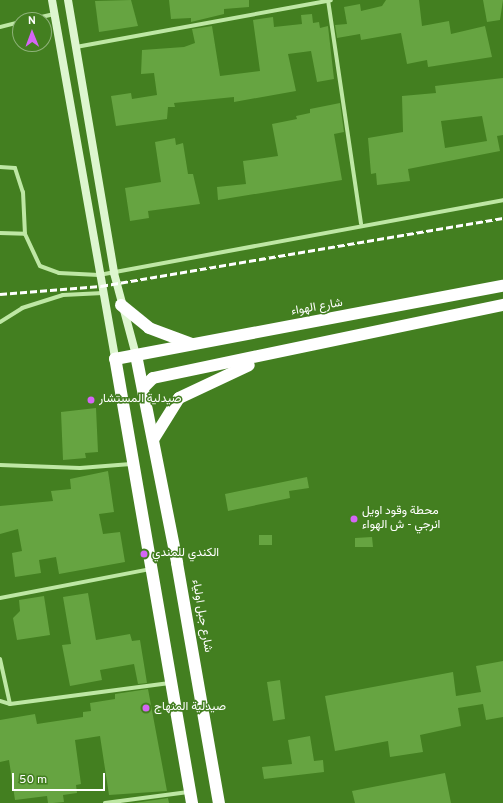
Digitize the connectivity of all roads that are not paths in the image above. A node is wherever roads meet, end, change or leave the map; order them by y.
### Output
1 (52, 0) edge
2 (68, 0) edge
3 (329, 0) edge
4 (54, 14) joint
5 (12, 24) edge
6 (0, 27) edge
7 (76, 47) junction
8 (0, 167) edge
9 (503, 200) edge
10 (361, 224) junction
11 (0, 233) edge
12 (25, 234) junction
13 (114, 273) junction
14 (99, 275) junction
15 (503, 286) edge
16 (103, 293) junction
17 (121, 305) junction
18 (503, 305) edge
19 (0, 322) edge
20 (193, 344) junction
21 (136, 355) junction
22 (268, 356) junction
23 (116, 359) junction
24 (143, 388) junction
25 (121, 390) junction
26 (154, 438) junction
27 (134, 464) junction
28 (0, 465) edge
29 (152, 569) junction
30 (0, 598) edge
31 (0, 659) edge
32 (173, 682) junction
33 (0, 700) edge
34 (10, 704) junction
35 (192, 797) edge
36 (105, 803) edge
37 (219, 803) edge

1 - 4 street
2 - 7 street
3 - 7 street
3 - 10 street
4 - 14 street
5 - 6 street
7 - 13 street
8 - 12 street
9 - 10 street
10 - 13 street
11 - 12 street
12 - 14 street
13 - 14 street
13 - 17 street
14 - 16 street
15 - 20 highway, شارع الهواء
16 - 19 street
16 - 23 street
17 - 20 highway
17 - 21 street
18 - 22 highway
20 - 21 highway, شارع الهواء
21 - 23 highway, شارع الهواء
21 - 24 highway, شارع جبل اولياء
22 - 24 highway
22 - 26 highway
23 - 25 highway
24 - 25 highway
24 - 26 highway, شارع جبل اولياء
25 - 27 highway
26 - 37 highway, شارع جبل اولياء
27 - 28 street
27 - 29 highway
29 - 30 street
29 - 32 highway
31 - 34 street
32 - 34 street
32 - 35 highway
33 - 34 street
35 - 36 street

